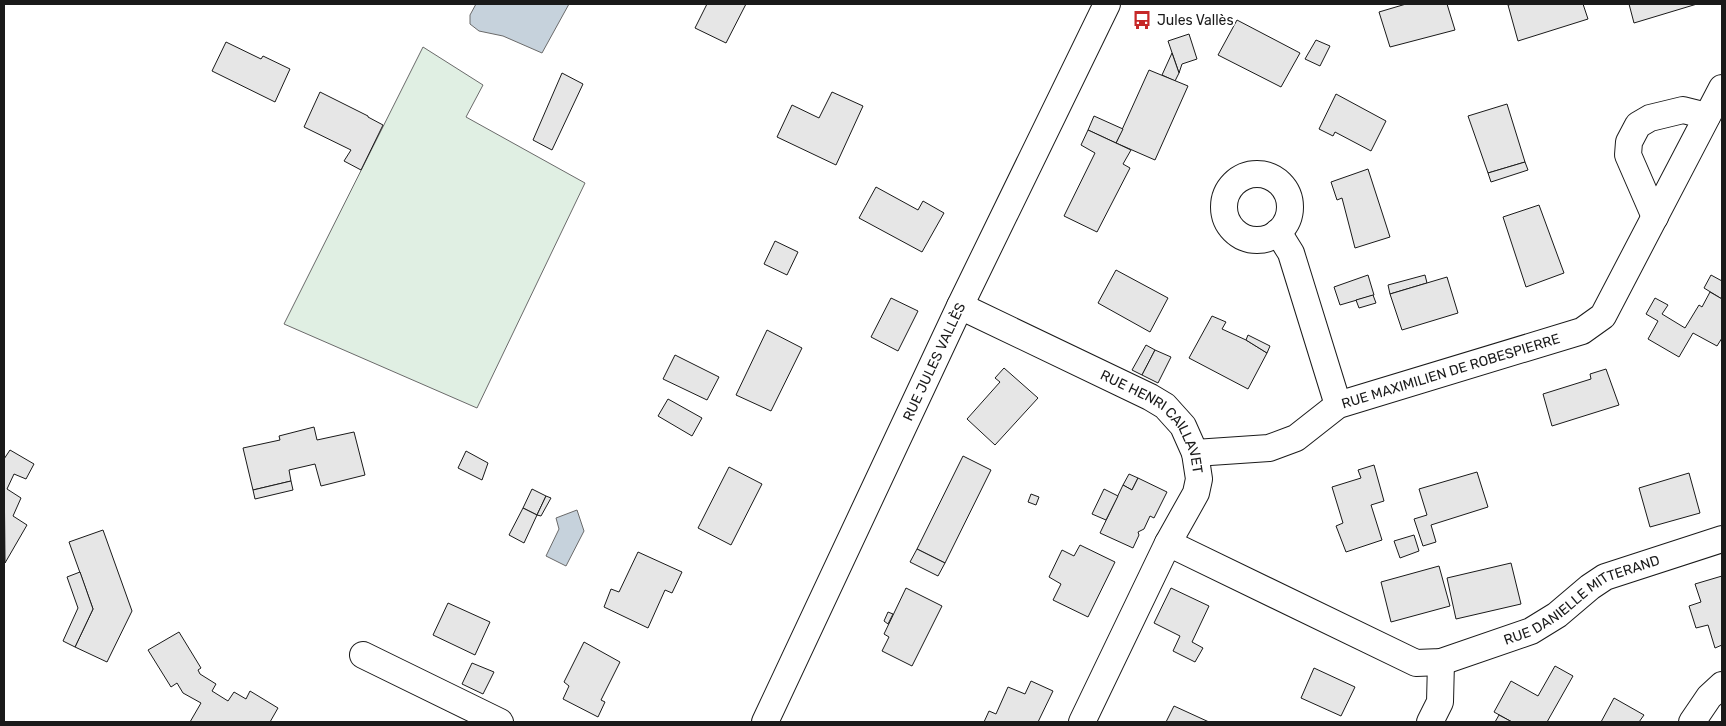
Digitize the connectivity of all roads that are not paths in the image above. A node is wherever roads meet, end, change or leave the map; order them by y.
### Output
1 (1107, 4) edge
2 (1717, 103) edge
3 (1655, 217) junction
4 (1278, 232) dead end
5 (960, 306) junction
6 (1338, 405) junction
7 (1195, 453) junction
8 (1722, 539) edge
9 (1168, 543) junction
10 (363, 655) dead end
11 (1441, 662) junction
12 (1722, 685) edge
13 (500, 722) edge
14 (765, 722) edge
15 (1082, 722) edge
16 (1430, 722) edge
17 (1692, 722) edge

1 - 5 street, RUE JULES VALLÈS
2 - 3 street, RUE MAXIMILIEN DE ROBESPIERRE
2 - 3 street, RUE MAXIMILIEN DE ROBESPIERRE
3 - 6 street, RUE MAXIMILIEN DE ROBESPIERRE
4 - 6 street
5 - 7 street, RUE HENRI CAILLAVET
5 - 14 street, RUE JULES VALLÈS
6 - 7 street, RUE MAXIMILIEN DE ROBESPIERRE
7 - 9 street, RUE HENRI CAILLAVET
8 - 11 street, RUE DANIELLE MITTERAND
9 - 11 street, RUE DANIELLE MITTERAND
9 - 15 street, RUE HENRI CAILLAVET
10 - 13 street
11 - 16 street
12 - 17 street

